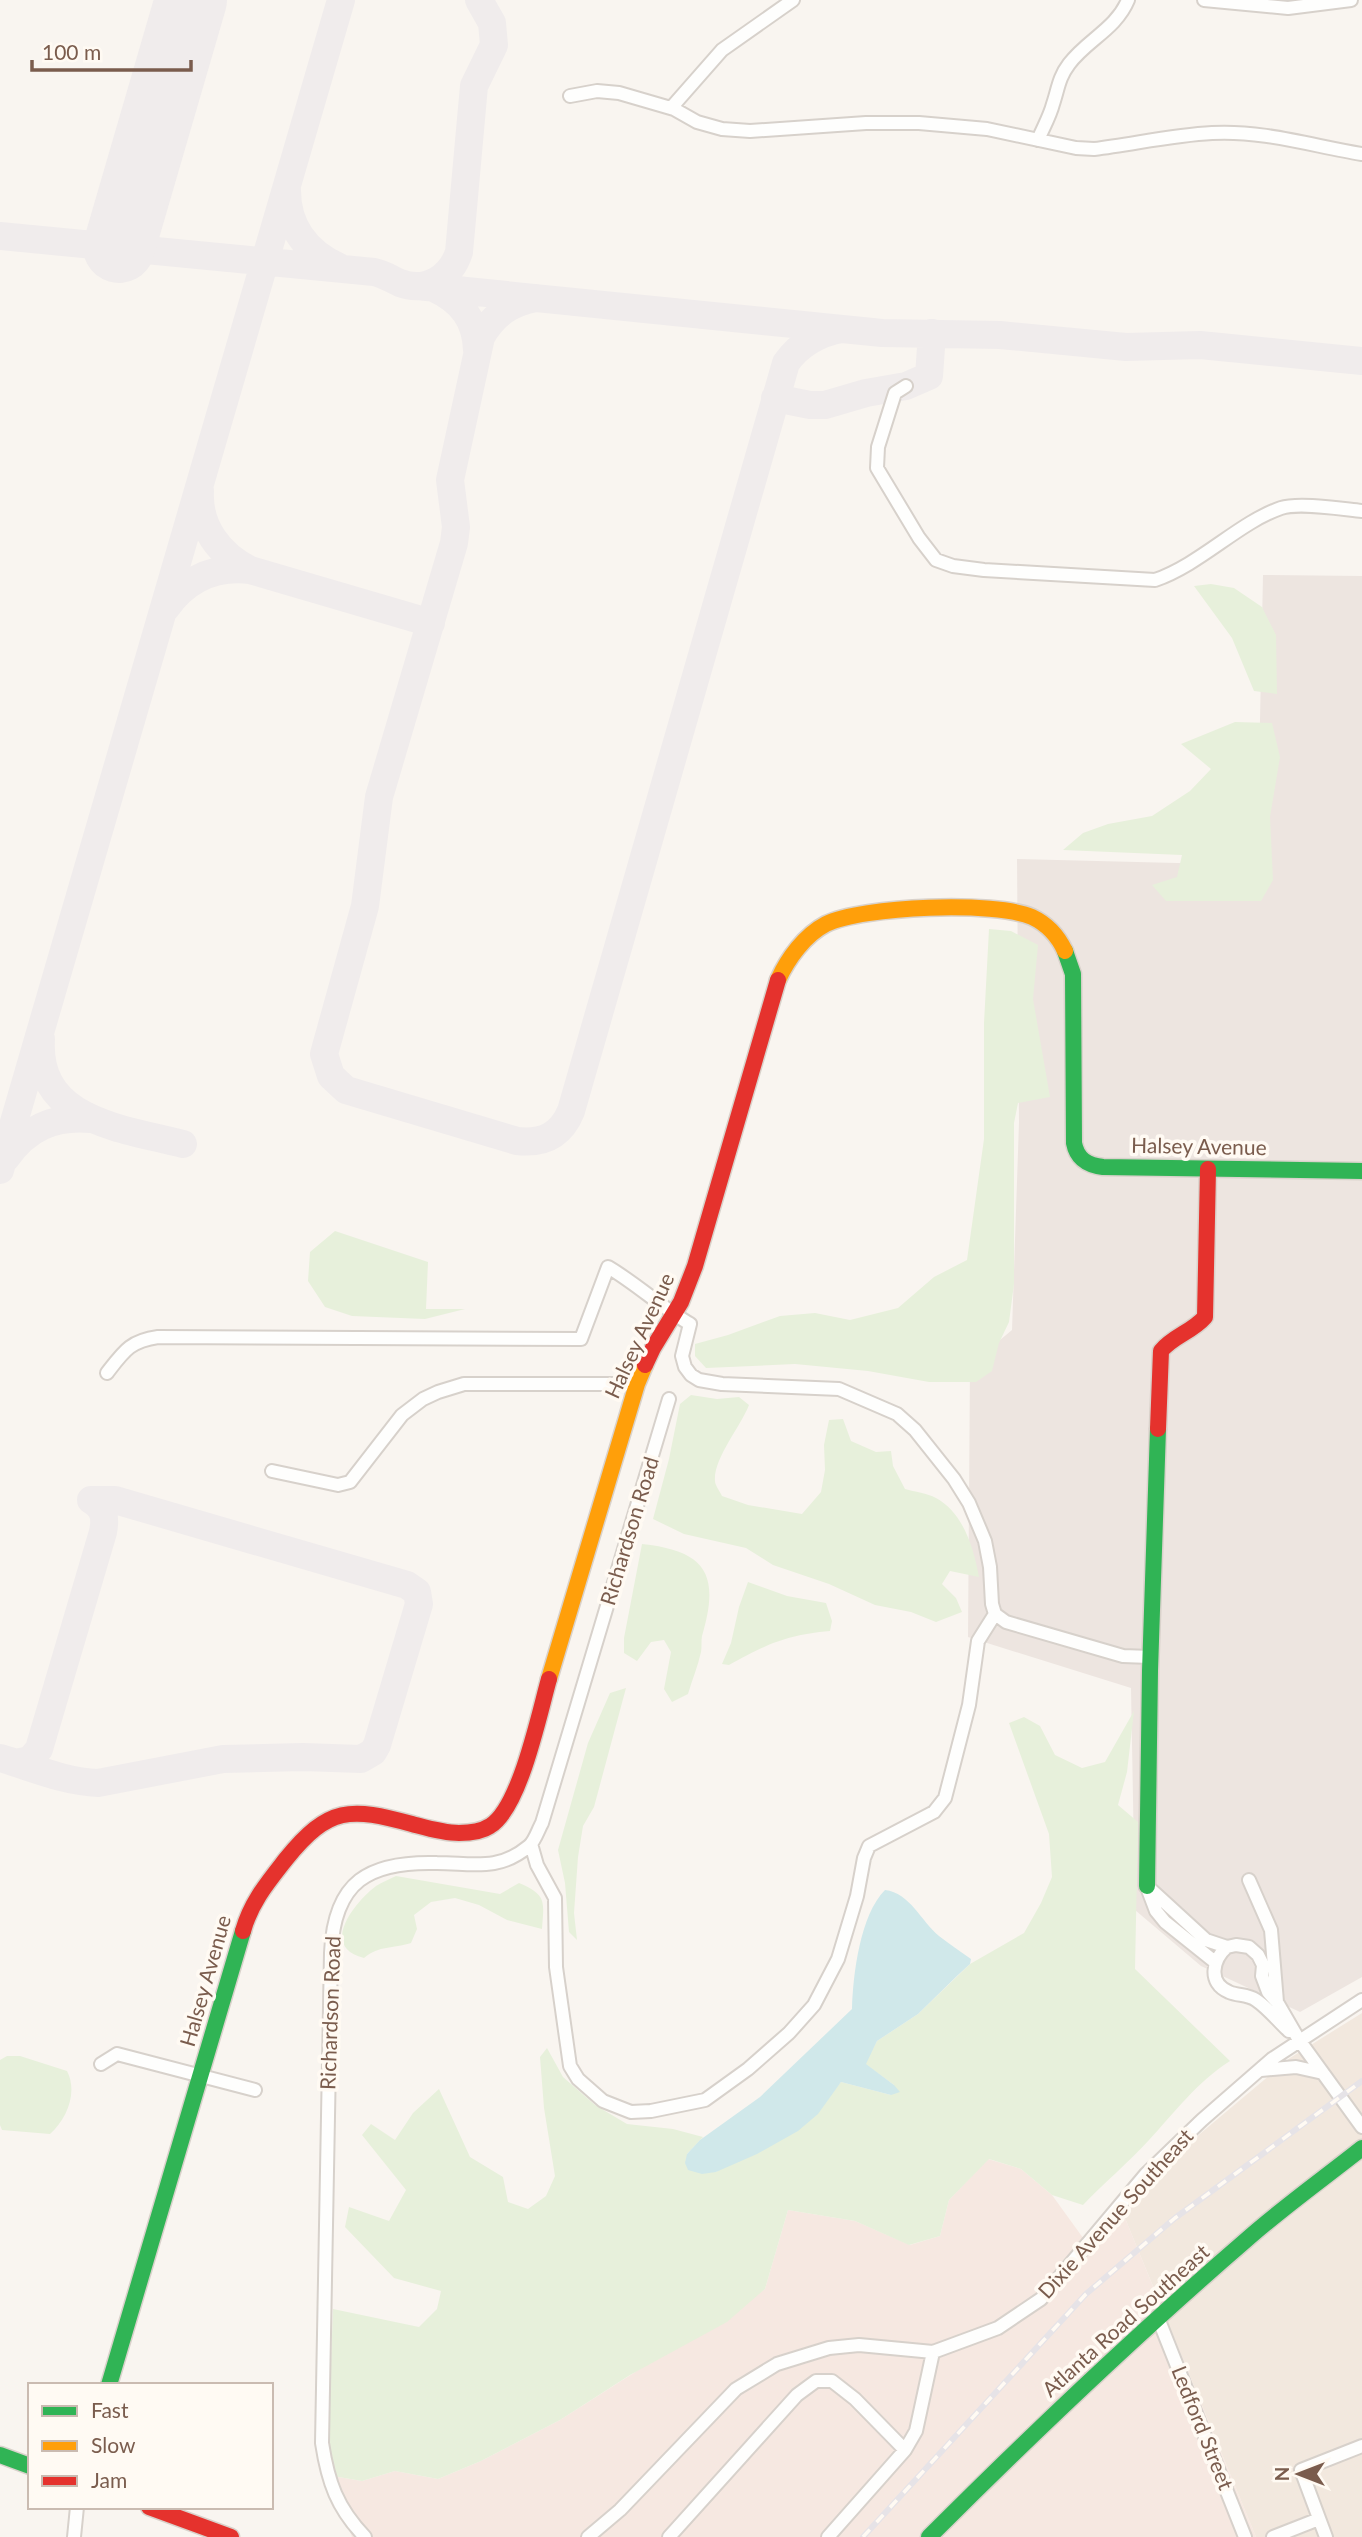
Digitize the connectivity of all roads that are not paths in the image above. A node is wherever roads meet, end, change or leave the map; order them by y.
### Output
1 (793, 0) edge
2 (1128, 0) edge
3 (1204, 0) edge
4 (1350, 0) edge
5 (570, 96) dead end
6 (671, 108) junction
7 (1038, 140) junction
8 (1362, 154) edge
9 (906, 386) dead end
10 (1362, 511) edge
11 (1208, 1168) junction
12 (1362, 1171) edge
13 (673, 1314) junction
14 (107, 1373) dead end
15 (637, 1384) junction
16 (669, 1399) dead end
17 (272, 1471) dead end
18 (995, 1614) junction
19 (1150, 1657) junction
20 (531, 1844) junction
21 (1248, 1881) dead end
22 (1147, 1886) junction
23 (1227, 1947) junction
24 (1215, 1962) junction
25 (1262, 1976) junction
26 (1242, 1994) junction
27 (1362, 2000) edge
28 (1277, 2002) junction
29 (1299, 2040) junction
30 (101, 2064) dead end
31 (1261, 2070) junction
32 (1323, 2073) junction
33 (201, 2076) junction
34 (255, 2090) dead end
35 (1362, 2127) edge
36 (1362, 2148) edge
37 (1158, 2319) junction
38 (933, 2352) junction
39 (110, 2383) edge
40 (1362, 2446) edge
41 (905, 2450) junction
42 (0, 2455) edge
43 (28, 2465) edge
44 (77, 2509) edge
45 (154, 2509) edge
46 (1319, 2519) junction
47 (74, 2537) edge
48 (231, 2537) edge
49 (365, 2537) edge
50 (588, 2537) edge
51 (669, 2537) edge
52 (828, 2537) edge
53 (929, 2537) edge
54 (1245, 2537) edge
55 (1273, 2537) edge
56 (1326, 2537) edge

1 - 6 street
2 - 7 street
3 - 4 street
5 - 6 street
6 - 7 street
7 - 8 street
9 - 10 street
11 - 12 street, Halsey Avenue
11 - 13 street, Halsey Avenue
11 - 19 street
13 - 14 street
13 - 15 street, Halsey Avenue
13 - 18 street
15 - 17 street
15 - 33 street, Halsey Avenue
16 - 20 street, Richardson Road
18 - 19 street
18 - 20 street
19 - 22 street
20 - 49 street, Richardson Road
21 - 28 street
22 - 23 street
22 - 24 street
23 - 24 street
23 - 25 street
24 - 26 street
25 - 26 street
25 - 28 street
26 - 29 street
27 - 29 street, Dixie Avenue Southeast
28 - 29 street
29 - 31 street, Dixie Avenue Southeast
29 - 32 street
30 - 33 street
31 - 32 street
31 - 38 street, Dixie Avenue Southeast
32 - 35 street
33 - 34 street
33 - 39 street, Halsey Avenue
36 - 37 street, Atlanta Road Southeast
37 - 53 street, Atlanta Road Southeast
37 - 54 street, Ledford Street
38 - 41 street
38 - 50 street
40 - 46 street
41 - 51 street
41 - 52 street
42 - 43 street
44 - 47 street
45 - 48 street
46 - 55 street
46 - 56 street

